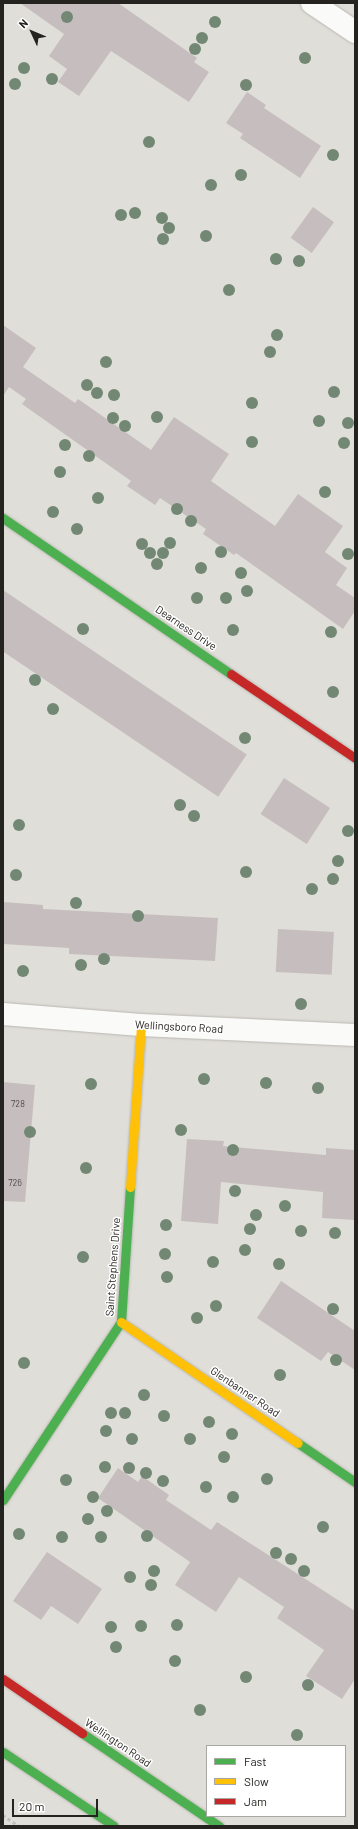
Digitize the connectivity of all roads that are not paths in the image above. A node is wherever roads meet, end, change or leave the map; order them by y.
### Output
1 (312, 3) edge
2 (355, 32) edge
3 (3, 518) edge
4 (355, 758) edge
5 (3, 1014) edge
6 (141, 1025) junction
7 (355, 1036) edge
8 (121, 1322) junction
9 (355, 1482) edge
10 (3, 1500) edge
11 (3, 1679) edge
12 (3, 1752) edge
13 (114, 1826) edge
14 (219, 1826) edge

1 - 2 street
3 - 4 street, Dearness Drive
5 - 6 street, Wellingsboro Road
6 - 7 street, Wellingsboro Road
6 - 8 street, Saint Stephens Drive
8 - 9 street, Glenbanner Road
8 - 10 street, Saint Stephens Drive
11 - 14 street, Wellington Road
12 - 13 street

